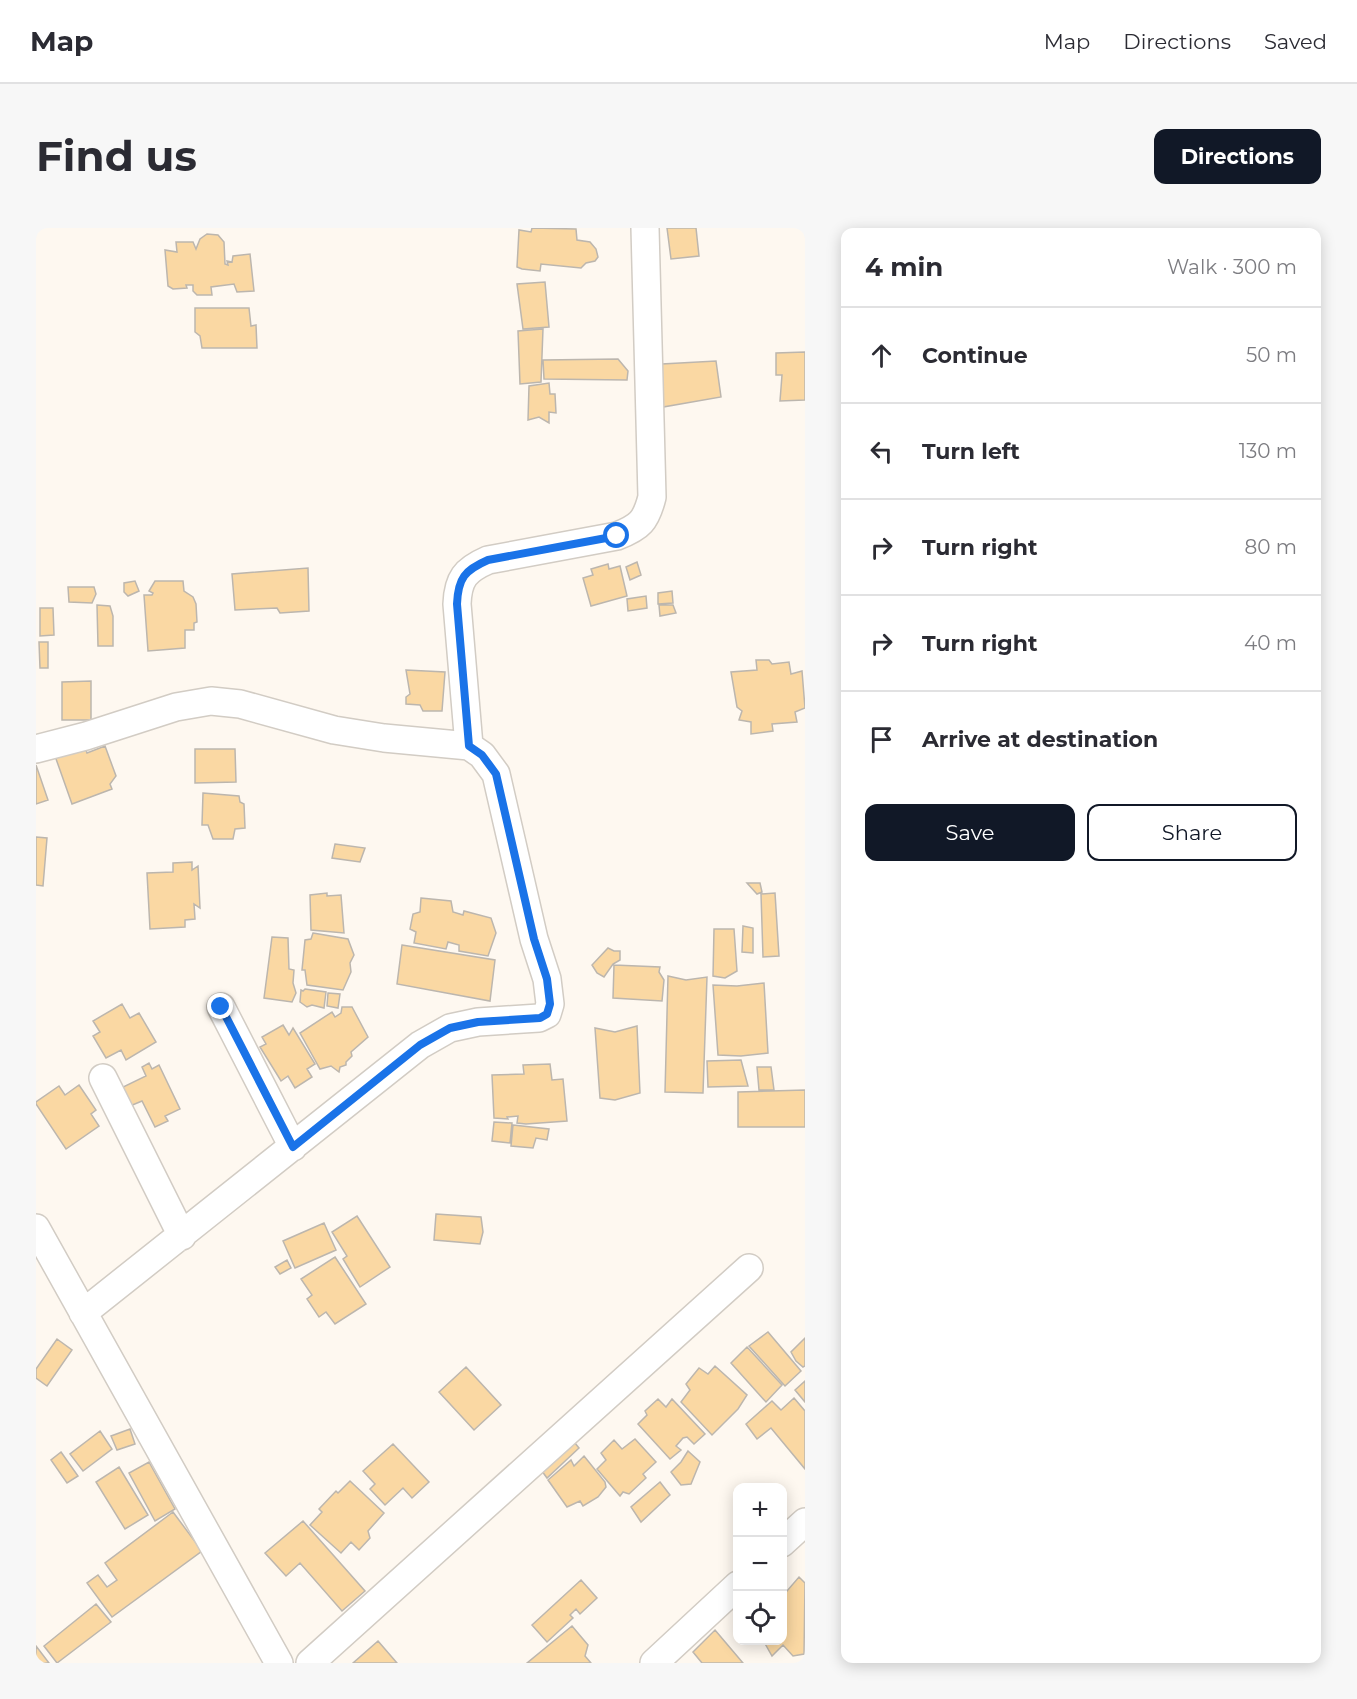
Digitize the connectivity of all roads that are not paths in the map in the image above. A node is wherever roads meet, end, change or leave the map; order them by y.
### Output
1 (645, 228) edge
2 (469, 746) junction
3 (36, 749) edge
4 (221, 1007) dead end
5 (103, 1078) dead end
6 (293, 1147) junction
7 (36, 1228) edge
8 (182, 1236) junction
9 (749, 1268) dead end
10 (83, 1313) junction
11 (805, 1522) edge
12 (787, 1539) edge
13 (733, 1590) edge
14 (279, 1663) edge
15 (310, 1663) edge
16 (654, 1663) edge

1 - 2 street
2 - 3 street
2 - 6 street
4 - 6 street
5 - 8 street
6 - 8 street
7 - 10 street
8 - 10 street
9 - 15 street
10 - 14 street
11 - 12 street
13 - 16 street

